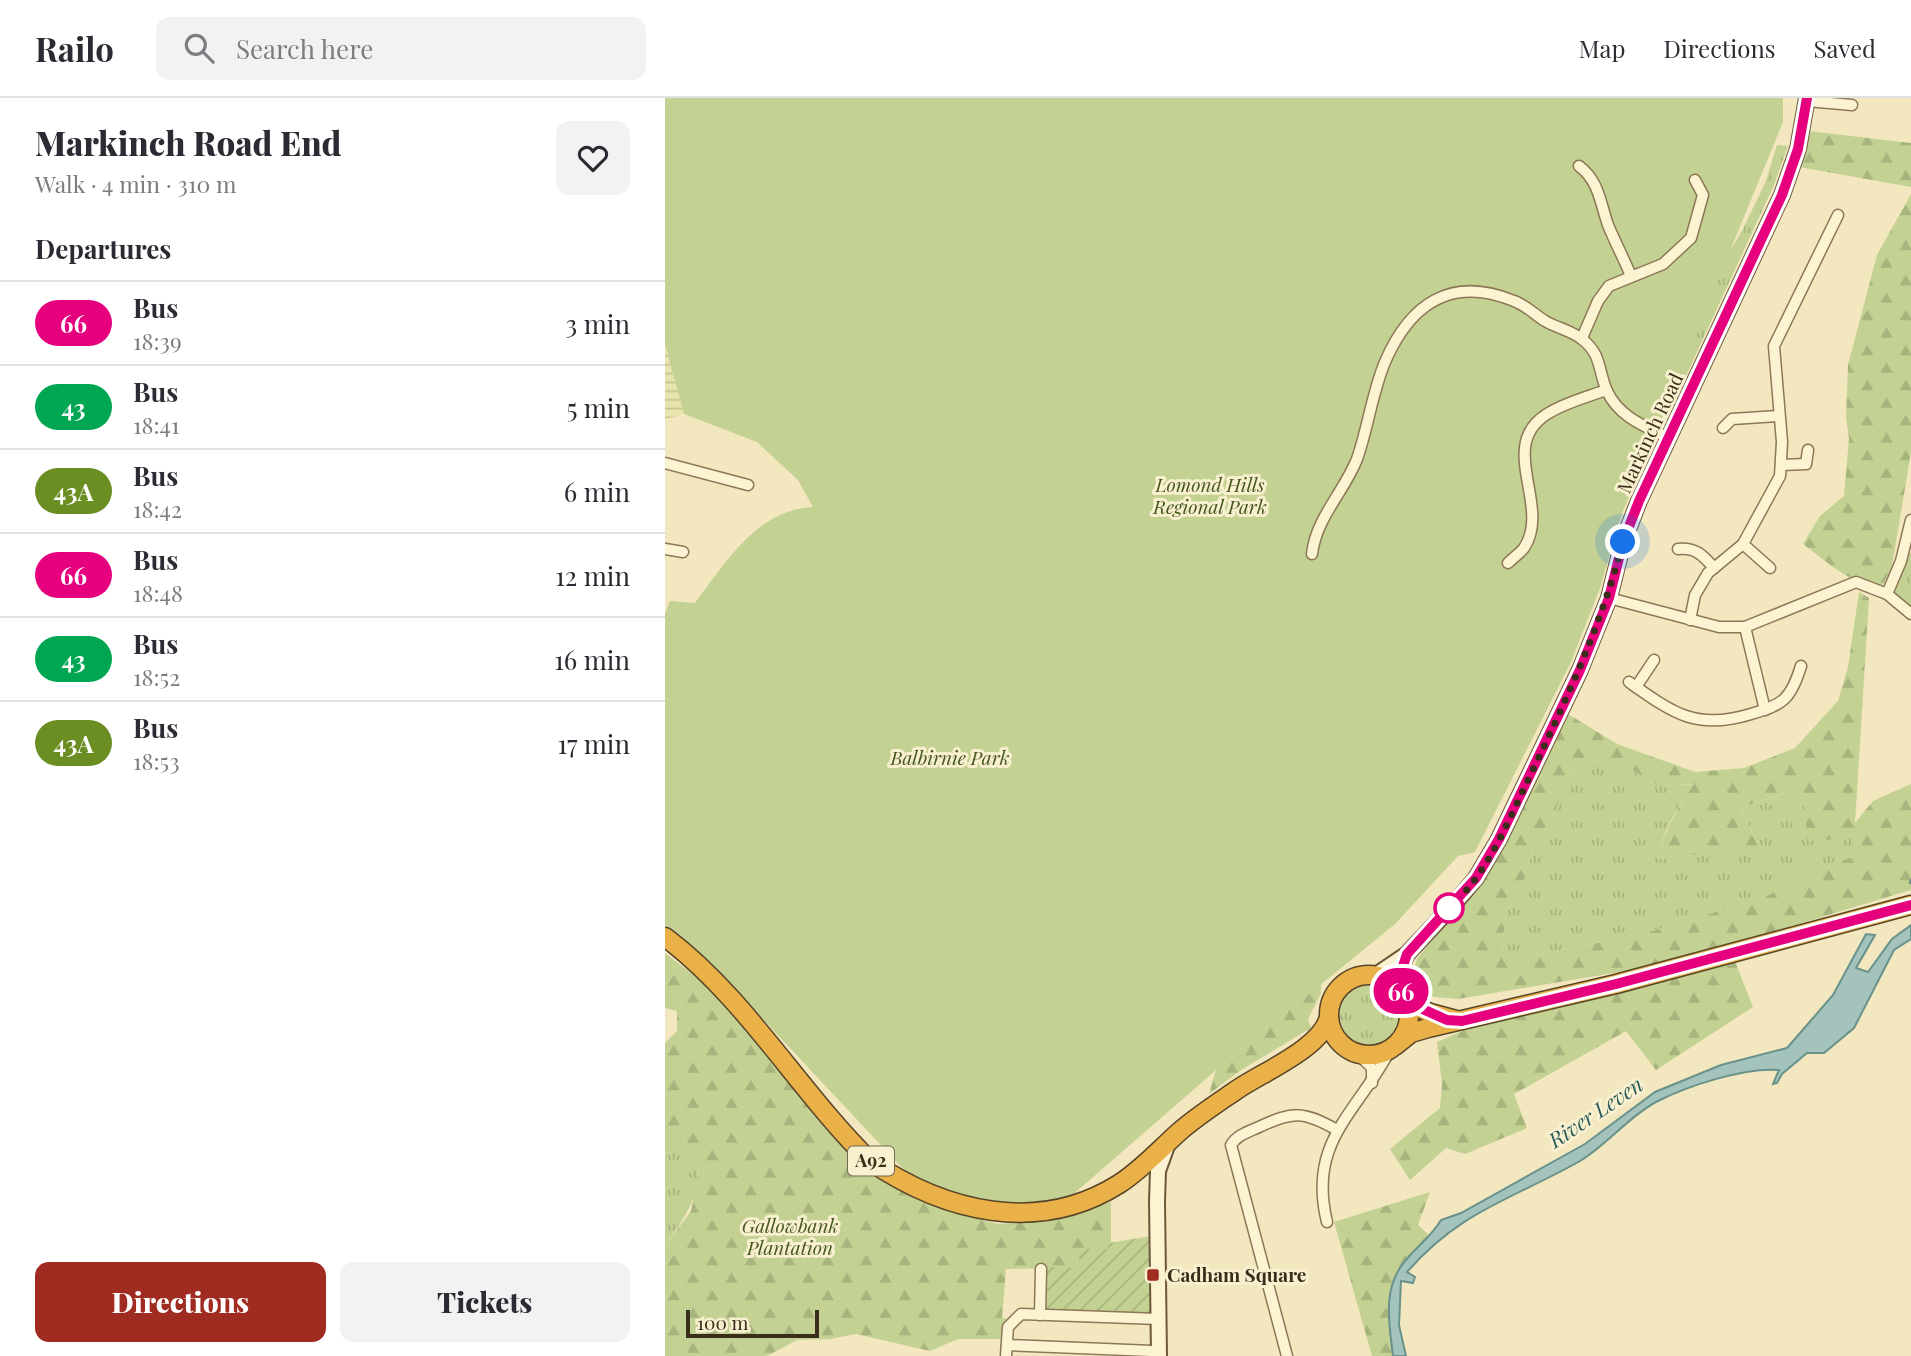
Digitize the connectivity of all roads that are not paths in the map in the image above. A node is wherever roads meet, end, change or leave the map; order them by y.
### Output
1 (1807, 99) edge
2 (1852, 105) dead end
3 (1579, 166) dead end
4 (1695, 180) dead end
5 (1838, 215) dead end
6 (1631, 276) junction
7 (1582, 338) junction
8 (1606, 390) junction
9 (1778, 416) junction
10 (1723, 428) dead end
11 (1669, 438) junction
12 (1808, 450) dead end
13 (665, 463) edge
14 (1781, 465) junction
15 (748, 485) dead end
16 (1911, 520) edge
17 (1743, 544) junction
18 (665, 549) edge
19 (1678, 549) dead end
20 (683, 552) dead end
21 (1312, 554) dead end
22 (1508, 563) dead end
23 (1714, 568) junction
24 (1770, 568) dead end
25 (1887, 594) junction
26 (1609, 598) junction
27 (1911, 613) edge
28 (1690, 620) junction
29 (1745, 627) junction
30 (1654, 660) dead end
31 (1801, 666) dead end
32 (1765, 710) junction
33 (1911, 905) edge
34 (665, 937) edge
35 (1407, 954) junction
36 (1376, 975) junction
37 (1403, 996) junction
38 (1329, 1018) junction
39 (1462, 1021) junction
40 (1393, 1047) junction
41 (1353, 1052) junction
42 (1283, 1060) junction
43 (1371, 1084) junction
44 (1337, 1130) junction
45 (1170, 1141) junction
46 (1139, 1168) junction
47 (1157, 1201) junction
48 (1327, 1222) dead end
49 (1041, 1269) dead end
50 (1040, 1315) junction
51 (1159, 1319) junction
52 (1007, 1345) junction
53 (1155, 1354) edge
54 (1006, 1356) edge
55 (1287, 1356) edge

1 - 2 street
1 - 11 main road, Markinch Road
3 - 6 street
4 - 6 street
5 - 9 street
6 - 7 street
7 - 8 street
7 - 21 street
8 - 11 street
8 - 22 street
9 - 10 street
9 - 14 street
11 - 26 main road, Markinch Road
12 - 14 street
13 - 15 street
14 - 17 street
16 - 25 street
17 - 23 street
17 - 24 street
18 - 20 street
19 - 23 street
23 - 28 street
25 - 27 street
25 - 29 street
26 - 28 street
26 - 35 main road, Markinch Road
28 - 29 street
29 - 32 street
30 - 32 street
31 - 32 street
33 - 39 highway, A92
34 - 46 highway, A92
35 - 36 main road, Markinch Road
35 - 37 main road
36 - 37 highway, A92
36 - 38 highway, A92
37 - 39 highway, A92
37 - 40 highway
38 - 41 highway
38 - 42 highway, A92
39 - 40 highway, A92
40 - 41 highway, A92
40 - 43 street
41 - 42 highway, A92
41 - 43 street
42 - 45 highway, A92
43 - 44 street
44 - 48 street
44 - 55 street
45 - 46 highway, A92
45 - 47 main road
46 - 47 main road
47 - 51 main road
49 - 50 street
50 - 51 street
50 - 52 street
51 - 53 main road
52 - 53 street
52 - 54 street

